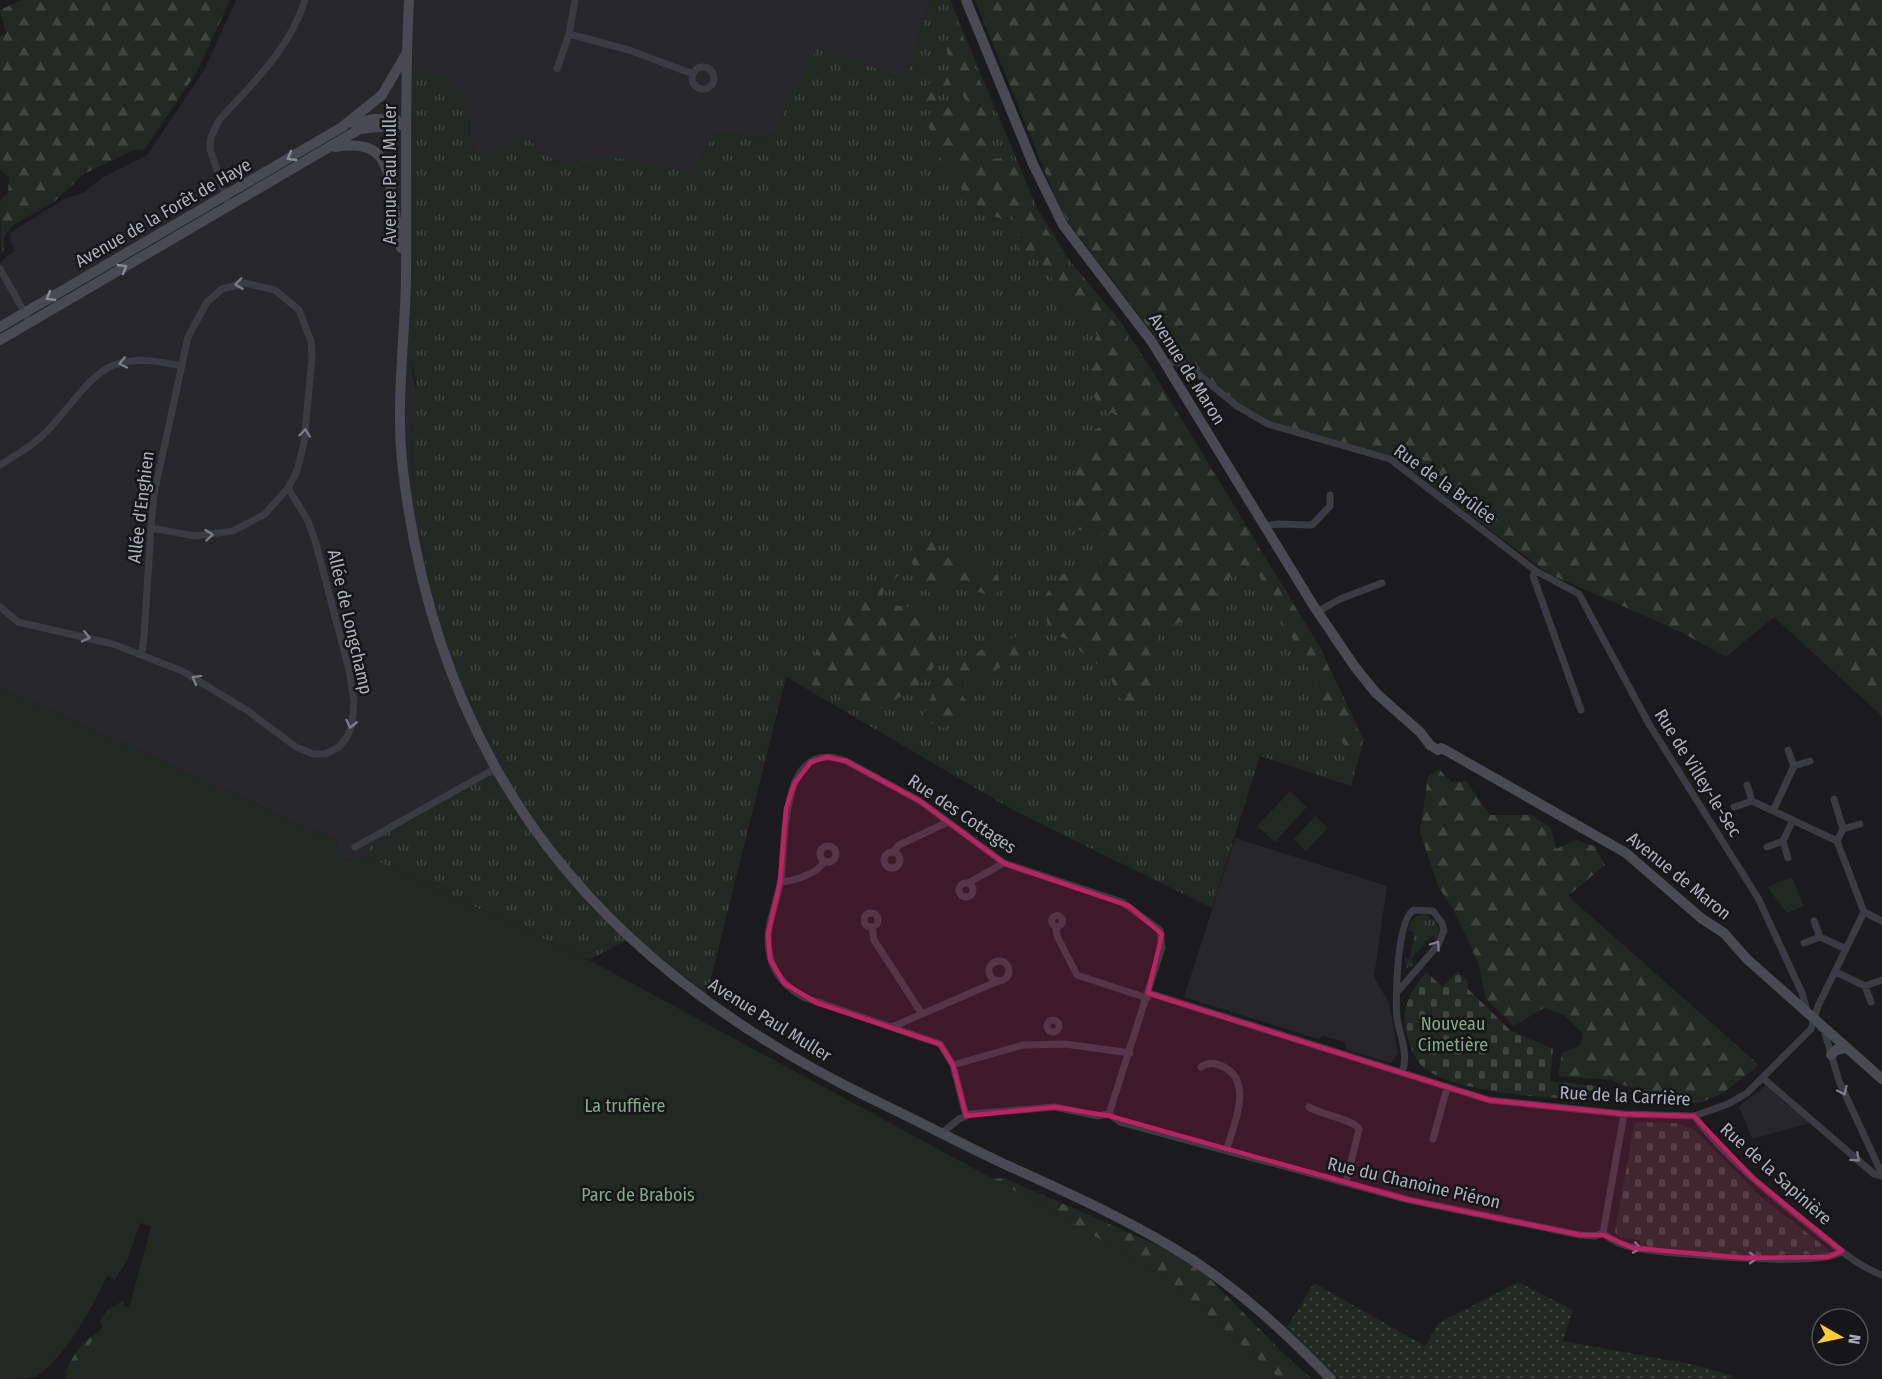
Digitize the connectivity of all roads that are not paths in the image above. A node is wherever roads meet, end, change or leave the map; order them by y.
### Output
1 (305, 0) edge
2 (409, 0) edge
3 (575, 0) edge
4 (966, 0) edge
5 (569, 34) junction
6 (408, 51) junction
7 (557, 69) dead end
8 (693, 74) dead end
9 (406, 124) junction
10 (342, 127) junction
11 (329, 148) junction
12 (226, 201) junction
13 (0, 269) edge
14 (406, 278) junction
15 (25, 312) junction
16 (30, 322) junction
17 (0, 327) edge
18 (0, 340) edge
19 (1166, 364) junction
20 (181, 366) junction
21 (0, 465) edge
22 (288, 488) junction
23 (1330, 495) dead end
24 (1265, 526) junction
25 (151, 528) junction
26 (1536, 571) junction
27 (1382, 584) dead end
28 (0, 607) edge
29 (1317, 612) junction
30 (142, 653) junction
31 (1581, 710) dead end
32 (1788, 750) dead end
33 (1810, 761) dead end
34 (1794, 766) junction
35 (496, 768) junction
36 (1747, 785) dead end
37 (1834, 799) dead end
38 (1752, 801) junction
39 (1734, 807) dead end
40 (1773, 811) junction
41 (1793, 820) junction
42 (948, 822) junction
43 (1860, 824) dead end
44 (1843, 829) junction
45 (1783, 841) junction
46 (1837, 841) junction
47 (354, 847) dead end
48 (1767, 847) dead end
49 (893, 852) dead end
50 (1788, 858) dead end
51 (825, 861) dead end
52 (1004, 863) junction
53 (780, 882) junction
54 (968, 883) dead end
55 (1864, 912) junction
56 (1882, 919) edge
57 (1814, 921) dead end
58 (872, 927) dead end
59 (1056, 927) dead end
60 (1820, 937) junction
61 (1804, 943) dead end
62 (1846, 949) junction
63 (1836, 972) junction
64 (1882, 980) edge
65 (996, 982) dead end
66 (1865, 986) junction
67 (1399, 990) junction
68 (1148, 996) junction
69 (1871, 1002) dead end
70 (922, 1014) junction
71 (1811, 1017) junction
72 (891, 1027) junction
73 (1824, 1030) junction
74 (1055, 1032) dead end
75 (1058, 1044) junction
76 (1845, 1048) junction
77 (1130, 1053) junction
78 (1831, 1055) junction
79 (953, 1065) junction
80 (1201, 1066) dead end
81 (1402, 1073) junction
82 (1764, 1078) junction
83 (1882, 1079) edge
84 (1447, 1088) junction
85 (1309, 1107) dead end
86 (1109, 1114) junction
87 (1624, 1114) junction
88 (966, 1116) junction
89 (1695, 1116) junction
90 (942, 1133) junction
91 (1433, 1139) dead end
92 (1226, 1151) junction
93 (1882, 1175) edge
94 (1346, 1183) junction
95 (1603, 1233) junction
96 (1842, 1251) junction
97 (1882, 1275) edge
98 (1331, 1379) edge

1 - 12 street
2 - 6 street, Avenue Paul Muller
3 - 5 street
4 - 19 street, Avenue de Maron
5 - 7 street
5 - 8 street
6 - 9 street, Avenue Paul Muller
6 - 10 street, Avenue de la Forêt de Haye
9 - 10 street, Avenue de la Forêt de Haye
9 - 11 street, Avenue de la Forêt de Haye
9 - 14 street, Avenue Paul Muller
10 -> 12 street, Avenue de la Forêt de Haye
11 - 12 street, Avenue de la Forêt de Haye
11 - 14 street, Avenue de la Forêt de Haye
12 -> 15 street, Avenue de la Forêt de Haye
16 -> 12 street, Avenue de la Forêt de Haye
13 - 15 street
14 - 35 street, Avenue Paul Muller
15 - 16 street
15 - 17 street, Avenue de la Forêt de Haye
16 - 18 street, Avenue de la Forêt de Haye
19 - 24 street, Avenue de Maron
19 - 26 street, Rue de la Brûlée
20 -> 21 street
22 -> 20 street, Allée d'Enghien
20 - 25 street, Allée d'Enghien
25 -> 22 street, Allée d'Enghien
22 -> 30 street, Allée de Longchamp
23 - 24 street
24 - 29 street, Avenue de Maron
25 - 30 street, Allée d'Enghien
26 - 31 street
26 - 71 street, Rue de Villey-le-Sec
27 - 29 street
28 -> 30 street, Allée de Longchamp
29 - 71 street, Avenue de Maron
32 - 34 street
33 - 34 street
34 - 40 street
35 - 47 street
35 - 90 street, Avenue Paul Muller
36 - 38 street
37 - 44 street
38 - 39 street
38 - 40 street
40 - 41 street
41 - 45 street
41 - 46 street
42 - 49 street
42 - 52 street, Rue des Cottages
42 - 53 street, Rue des Cottages
43 - 44 street
44 - 46 street
45 - 48 street
45 - 50 street
46 - 55 street
51 - 53 street
52 - 54 street
52 - 68 street, Rue des Cottages
53 - 72 street, Rue des Cottages
55 - 56 street
55 - 62 street
57 - 60 street
58 - 70 street
59 - 68 street, Rue de la Carrière
60 - 61 street
60 - 62 street
62 - 63 street
63 - 66 street
63 - 71 street, Rue de la Carrière
64 - 66 street
65 - 70 street
66 - 69 street
67 -> 67 street
67 - 81 street
68 - 77 street, Rue des Cottages
68 - 81 street, Rue de la Carrière
70 - 72 street
71 - 73 street, Avenue de Maron
71 - 82 street, Rue de la Carrière
72 - 79 street, Rue des Cottages
73 - 76 street, Avenue de Maron
73 - 78 street
74 - 75 street
75 - 77 street
75 - 79 street
76 - 78 street
76 - 83 street, Avenue de Maron
77 - 86 street, Rue des Cottages
78 -> 93 street
79 - 88 street, Rue des Cottages
80 - 92 street
81 - 84 street, Rue de la Carrière
82 - 89 street, Rue de la Carrière
82 -> 93 street
84 - 87 street, Rue de la Carrière
84 - 91 street
85 - 94 street
86 - 88 street, Rue du Chanoine Piéron
86 - 92 street, Rue du Chanoine Piéron
87 - 89 street, Rue de la Carrière
87 - 95 street
88 - 90 street, Rue du Chanoine Piéron
89 - 96 street, Rue de la Sapinière
90 - 98 street, Avenue Paul Muller
92 - 94 street, Rue du Chanoine Piéron
94 - 95 street, Rue du Chanoine Piéron
95 -> 96 street, Rue du Chanoine Piéron
96 - 97 street

